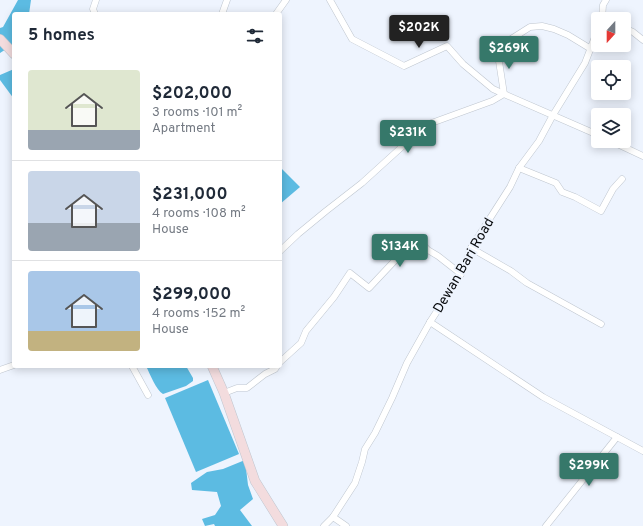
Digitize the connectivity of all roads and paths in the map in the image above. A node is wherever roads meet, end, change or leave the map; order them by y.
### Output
1 (96, 0) edge
2 (227, 0) edge
3 (286, 0) edge
4 (330, 0) edge
5 (606, 0) edge
6 (94, 12) edge
7 (223, 12) edge
8 (277, 12) edge
9 (603, 12) edge
10 (631, 31) edge
11 (0, 39) edge
12 (643, 40) edge
13 (591, 49) joint
14 (12, 52) edge
15 (504, 94) junction
16 (553, 115) junction
17 (591, 132) edge
18 (626, 148) edge
19 (643, 156) edge
20 (519, 168) junction
21 (622, 179) dead end
22 (471, 248) junction
23 (282, 249) edge
24 (461, 274) junction
25 (430, 322) junction
26 (601, 324) dead end
27 (282, 360) edge
28 (12, 366) edge
29 (133, 368) edge
30 (213, 368) edge
31 (276, 368) edge
32 (0, 370) edge
33 (224, 393) junction
34 (148, 395) dead end
35 (617, 438) junction
36 (643, 451) edge
37 (333, 517) junction
38 (283, 526) edge
39 (324, 526) edge
40 (346, 526) edge
41 (546, 526) edge

1 - 6 street
2 - 7 street
3 - 8 street
4 - 15 street
5 - 9 street
10 - 12 street
11 - 14 main road
13 - 15 street
13 - 16 street, Dewan Bari Road
15 - 16 street
15 - 23 street
16 - 17 street
16 - 20 street, Dewan Bari Road
18 - 19 street
20 - 21 street
20 - 22 street, Dewan Bari Road
22 - 24 street, Dewan Bari Road
22 - 26 street
24 - 25 street, Dewan Bari Road
24 - 27 street
25 - 35 street
25 - 37 street, Dewan Bari Road
28 - 32 street
29 - 34 street
30 - 33 main road
31 - 33 street
33 - 38 main road
35 - 36 street
35 - 41 street
37 - 39 street, Dewan Bari Road
37 - 40 street

